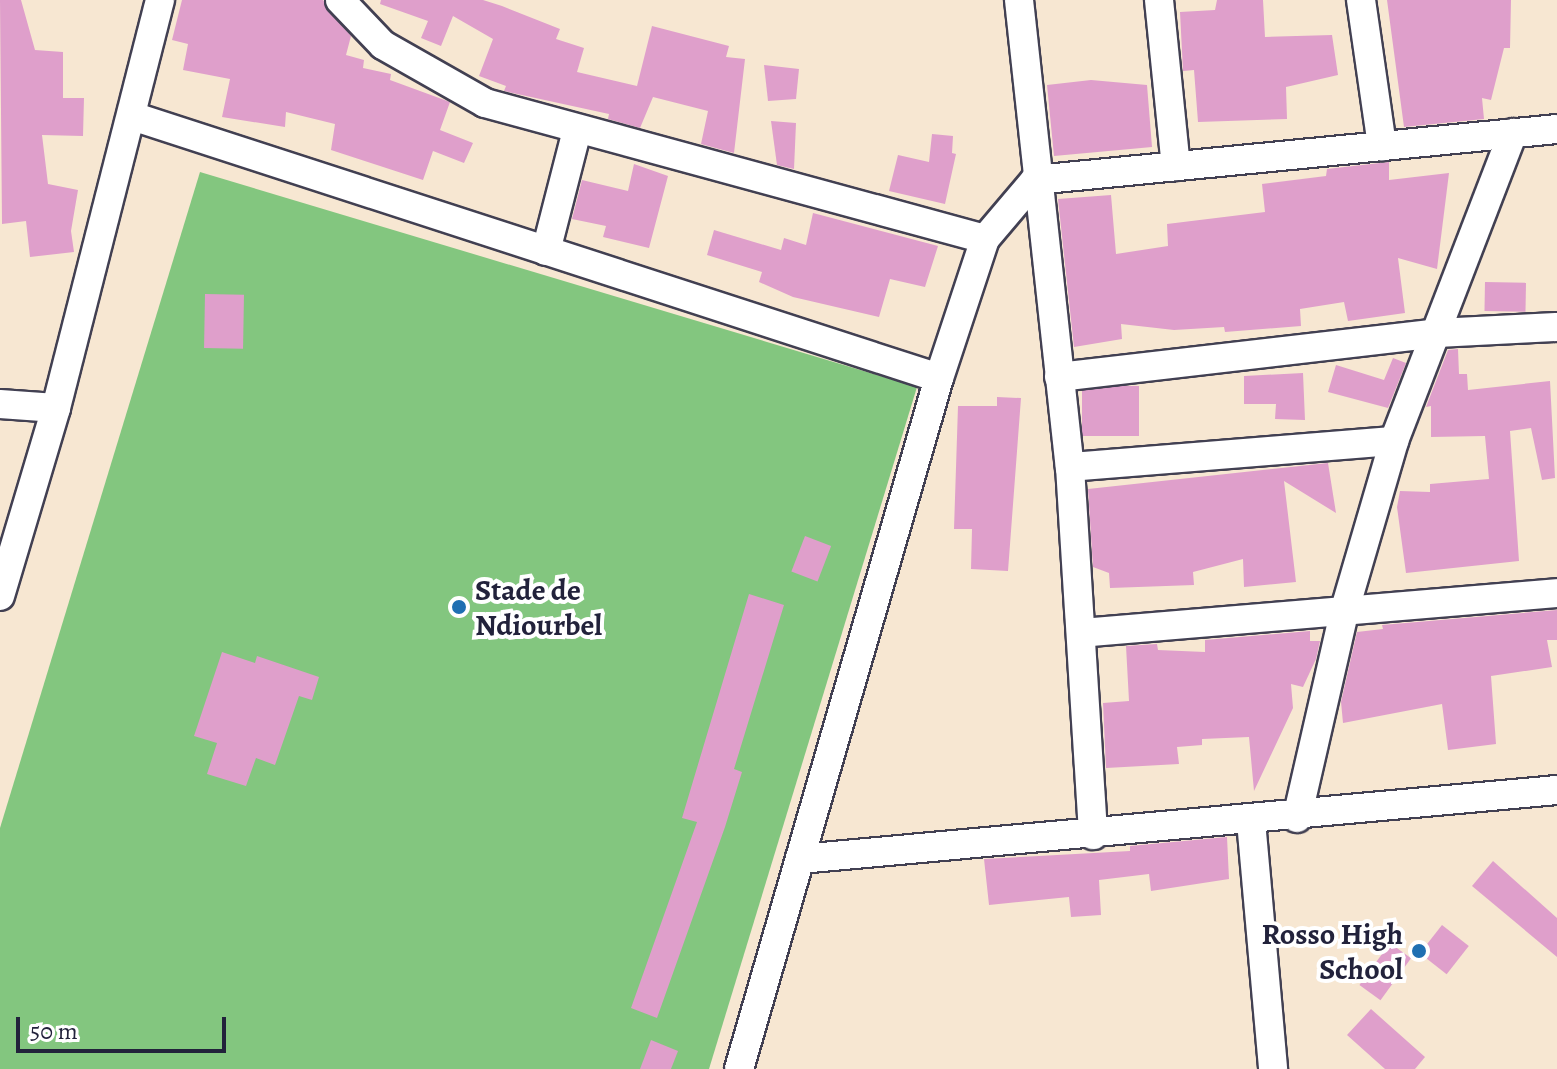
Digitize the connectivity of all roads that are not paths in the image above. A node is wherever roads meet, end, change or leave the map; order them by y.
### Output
1 (160, 0) edge
2 (340, 0) edge
3 (1019, 0) edge
4 (1159, 0) edge
5 (1361, 0) edge
6 (132, 116) junction
7 (1557, 129) edge
8 (577, 130) junction
9 (1513, 133) junction
10 (1382, 146) junction
11 (1176, 166) junction
12 (1035, 180) junction
13 (985, 239) junction
14 (546, 251) junction
15 (1557, 327) edge
16 (1437, 333) junction
17 (1059, 377) junction
18 (939, 378) junction
19 (0, 404) edge
20 (56, 408) junction
21 (1394, 441) junction
22 (1070, 467) junction
23 (1557, 593) edge
24 (0, 596) edge
25 (1345, 609) junction
26 (1081, 633) junction
27 (1557, 790) edge
28 (1297, 818) junction
29 (1251, 821) junction
30 (1093, 835) junction
31 (800, 859) junction
32 (739, 1069) edge
33 (1273, 1069) edge

1 - 6 street
2 - 8 street
3 - 12 street
4 - 11 street
5 - 10 street
6 - 14 street
6 - 20 street
7 - 9 street
8 - 13 street
8 - 14 street
9 - 10 street
9 - 16 street
10 - 11 street
11 - 12 street
12 - 13 street
12 - 17 street
13 - 18 street
14 - 18 street
15 - 16 street
16 - 17 street
16 - 21 street
17 - 22 street
18 - 31 street
19 - 20 street
20 - 24 street
21 - 22 street
21 - 25 street
22 - 26 street
23 - 25 street
25 - 26 street
25 - 28 street
26 - 30 street
27 - 28 street
28 - 29 street
29 - 30 street
29 - 33 street
30 - 31 street
31 - 32 street

